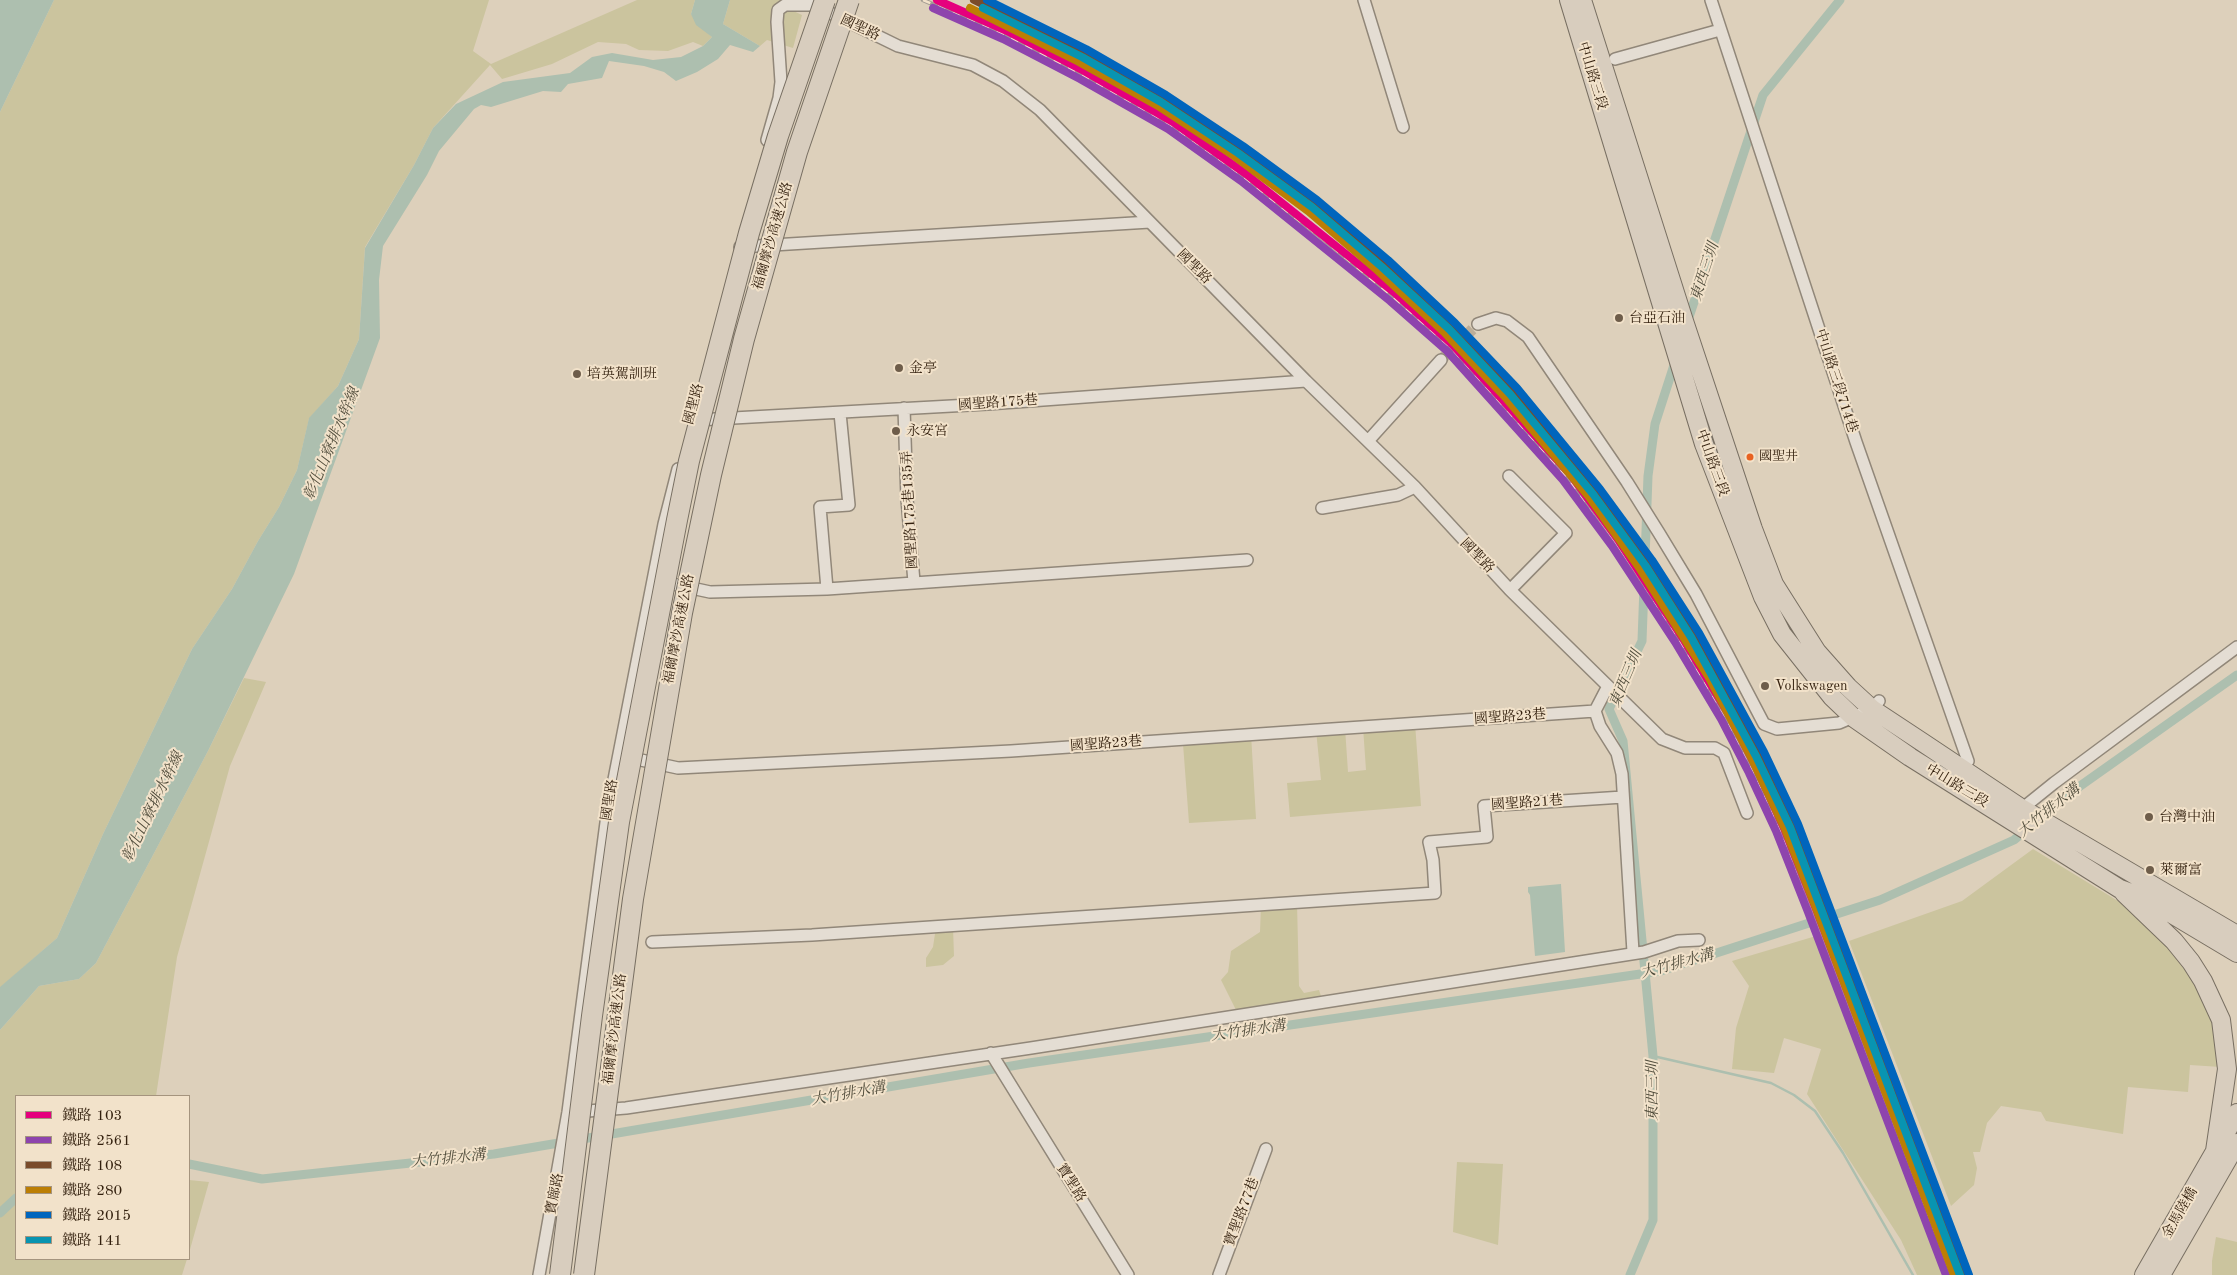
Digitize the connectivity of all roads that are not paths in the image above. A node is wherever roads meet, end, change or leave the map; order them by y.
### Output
1 (849, 0) edge
2 (1364, 0) edge
3 (1568, 0) edge
4 (1582, 0) edge
5 (1711, 0) edge
6 (818, 2) edge
7 (1720, 30) junction
8 (1615, 59) dead end
9 (1403, 127) dead end
10 (1630, 172) junction
11 (1150, 222) junction
12 (736, 247) junction
13 (1478, 324) tunnel mouth
14 (1441, 360) tunnel mouth
15 (1306, 381) junction
16 (904, 408) junction
17 (840, 413) junction
18 (690, 420) junction
19 (1727, 436) junction
20 (1368, 441) junction
21 (1700, 445) junction
22 (1509, 476) dead end
23 (1415, 487) junction
24 (1322, 508) dead end
25 (1247, 560) dead end
26 (653, 580) junction
27 (914, 582) junction
28 (827, 589) junction
29 (1510, 590) junction
30 (2237, 647) edge
31 (1608, 686) junction
32 (1876, 705) junction
33 (1595, 711) junction
34 (1854, 718) junction
35 (618, 756) junction
36 (1968, 761) dead end
37 (1623, 797) junction
38 (1747, 813) dead end
39 (2019, 813) junction
40 (2061, 841) junction
41 (2120, 889) junction
42 (2237, 935) edge
43 (1699, 940) dead end
44 (652, 942) dead end
45 (1633, 952) junction
46 (2237, 953) edge
47 (991, 1054) junction
48 (568, 1112) junction
49 (2237, 1113) edge
50 (2237, 1142) edge
51 (1266, 1149) dead end
52 (2221, 1155) junction
53 (539, 1275) edge
54 (560, 1275) edge
55 (584, 1275) edge
56 (1128, 1275) edge
57 (1219, 1275) edge
58 (2144, 1275) edge
59 (2161, 1275) edge

1 - 55 highway, 福爾摩沙高速公路, bridge
2 - 9 street
3 - 10 main road, 中山路三段
4 - 10 main road, 中山路三段
5 - 7 street, 中山路三段714巷
6 - 11 street, 國聖路
6 - 12 street, 國聖路
6 - 54 highway, 福爾摩沙高速公路, bridge
7 - 8 street
7 - 36 street, 中山路三段714巷
10 - 19 main road, 中山路三段
10 - 21 main road, 中山路三段
11 - 12 street
11 - 15 street, 國聖路
12 - 18 street, 國聖路
13 - 34 street
14 - 20 street
15 - 16 street, 國聖路175巷
15 - 20 street, 國聖路
16 - 17 street, 國聖路175巷
16 - 27 street, 國聖路175巷135弄
17 - 18 street, 國聖路175巷
17 - 28 street
18 - 26 street, 國聖路
19 - 21 main road
19 - 32 main road, 中山路三段
20 - 23 street, 國聖路
21 - 34 main road, 中山路三段
22 - 29 street
23 - 24 street
23 - 29 street, 國聖路
25 - 27 street
26 - 28 street
26 - 35 street, 國聖路
27 - 28 street
29 - 31 street, 國聖路
30 - 39 street
31 - 33 street
31 - 38 street, 國聖路
32 - 34 street
32 - 39 main road, 中山路三段
33 - 35 street, 國聖路23巷
33 - 37 street
34 - 39 main road, 中山路三段
35 - 48 street, 國聖路
37 - 44 street, 國聖路21巷
37 - 45 street
39 - 40 main road
40 - 41 main road
40 - 42 main road
41 - 46 main road
41 - 52 main road
43 - 45 street
45 - 47 street
47 - 48 street
47 - 56 street, 寶聖路
48 - 53 street, 寶廍路
49 - 52 main road
50 - 52 main road
51 - 57 street, 寶聖路77巷
52 - 58 main road, 金馬陸橋
52 - 59 main road, 金馬陸橋

